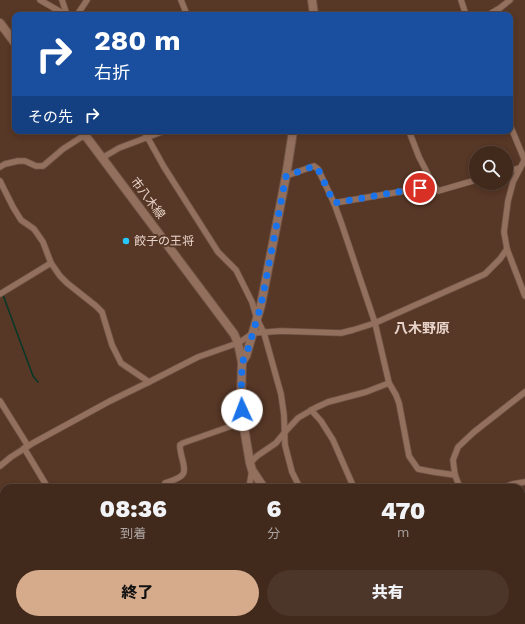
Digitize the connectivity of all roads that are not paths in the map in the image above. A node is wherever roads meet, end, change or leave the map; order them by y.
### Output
1 (40, 0) edge
2 (62, 0) edge
3 (87, 0) edge
4 (181, 0) edge
5 (312, 0) edge
6 (461, 0) edge
7 (510, 0) edge
8 (62, 12) edge
9 (66, 12) edge
10 (79, 12) edge
11 (186, 12) edge
12 (314, 12) edge
13 (465, 12) edge
14 (493, 12) edge
15 (0, 24) edge
16 (12, 38) edge
17 (513, 132) edge
18 (83, 134) edge
19 (87, 134) edge
20 (146, 134) edge
21 (156, 134) edge
22 (293, 134) edge
23 (410, 134) edge
24 (147, 137) junction
25 (102, 158) junction
26 (525, 160) edge
27 (0, 167) edge
28 (520, 168) junction
29 (513, 170) edge
30 (286, 176) junction
31 (0, 181) edge
32 (469, 182) edge
33 (434, 186) junction
34 (334, 203) junction
35 (507, 249) junction
36 (51, 263) junction
37 (0, 294) edge
38 (525, 296) edge
39 (257, 319) junction
40 (375, 323) junction
41 (253, 333) junction
42 (264, 333) junction
43 (238, 343) junction
44 (242, 362) junction
45 (149, 382) junction
46 (389, 383) junction
47 (525, 392) edge
48 (0, 401) edge
49 (311, 410) junction
50 (243, 422) junction
51 (285, 432) junction
52 (26, 447) junction
53 (0, 466) edge
54 (251, 467) junction
55 (455, 475) junction
56 (525, 482) edge
57 (46, 484) edge
58 (165, 484) edge
59 (249, 484) edge
60 (262, 484) edge
61 (298, 484) edge
62 (352, 484) edge
63 (458, 484) edge
64 (513, 484) edge

1 - 8 street
2 - 9 street
3 - 10 street
4 - 11 street
5 - 12 main road
6 - 13 street
7 - 14 street
15 - 16 main road
17 - 26 street
18 - 27 street
19 - 25 main road, 市八木線
20 - 24 street
21 - 24 street
22 - 30 main road
23 - 33 street
24 - 25 street
24 - 39 street
25 - 43 main road, 市八木線
26 - 28 street
28 - 29 street
28 - 35 street
30 - 34 street
30 - 39 main road
31 - 36 street
32 - 33 street
33 - 34 street
34 - 40 street
35 - 38 street
35 - 40 street
36 - 37 street
36 - 45 street
39 - 41 main road
39 - 42 street
40 - 42 street
40 - 46 street
41 - 42 street
41 - 43 street
41 - 44 main road
42 - 51 street
43 - 44 main road, 市八木線
43 - 45 street
44 - 50 main road
45 - 52 street
46 - 49 street
46 - 55 street
47 - 55 street
48 - 52 street
49 - 51 street
49 - 62 street
50 - 54 main road
50 - 58 street
51 - 54 street
51 - 61 street
52 - 53 street
52 - 57 street
54 - 59 street
54 - 60 main road
55 - 63 street
56 - 64 street

